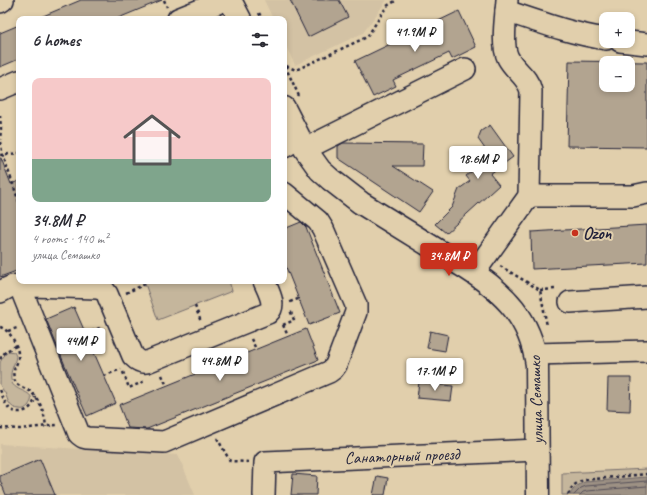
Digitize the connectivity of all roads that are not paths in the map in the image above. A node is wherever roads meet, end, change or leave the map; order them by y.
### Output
1 (4, 0) edge
2 (226, 0) edge
3 (230, 0) edge
4 (0, 2) edge
5 (507, 6) edge
6 (186, 16) edge
7 (238, 16) edge
8 (599, 38) edge
9 (635, 43) edge
10 (647, 44) edge
11 (465, 69) dead end
12 (16, 82) edge
13 (0, 89) edge
14 (287, 117) edge
15 (296, 145) edge
16 (647, 193) edge
17 (287, 195) edge
18 (529, 196) junction
19 (474, 273) junction
20 (265, 284) edge
21 (25, 289) junction
22 (0, 292) edge
23 (647, 297) edge
24 (570, 302) dead end
25 (647, 351) edge
26 (535, 354) junction
27 (538, 450) junction
28 (264, 495) edge
29 (538, 495) edge

1 - 4 street
2 - 6 street
3 - 7 main road
5 - 8 street
5 - 18 street
9 - 10 street
11 - 15 street
12 - 13 street
14 - 15 main road, улица Семашко
15 - 19 main road, улица Семашко
16 - 18 street
17 - 21 street
18 - 19 street
19 - 26 main road, улица Семашко
20 - 21 street
21 - 22 street
23 - 24 street
25 - 26 street
26 - 27 main road, улица Семашко
27 - 28 street, Санаторный проезд
27 - 29 main road, улица Семашко

